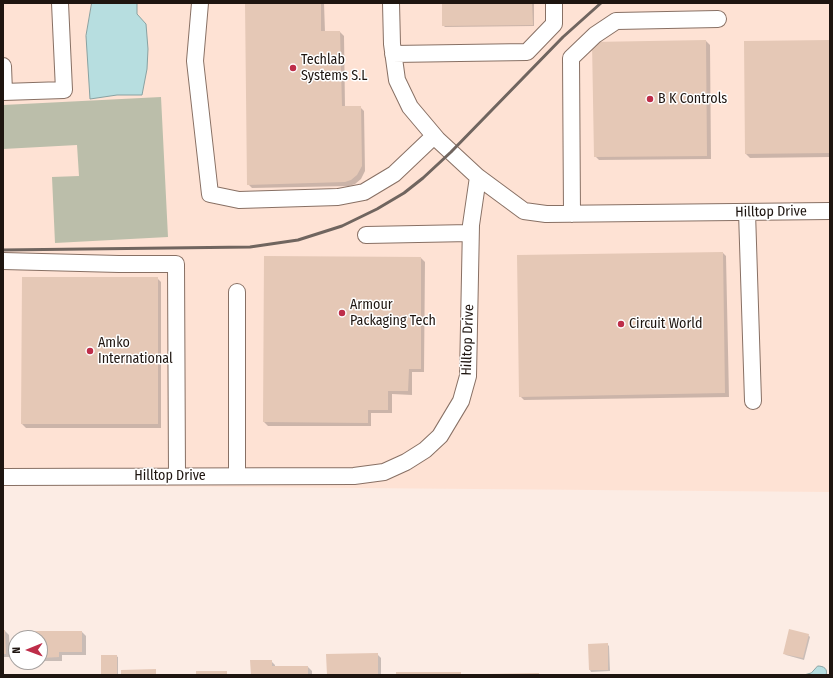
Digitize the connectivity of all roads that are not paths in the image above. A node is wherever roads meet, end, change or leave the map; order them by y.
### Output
1 (60, 3) edge
2 (200, 3) edge
3 (391, 3) edge
4 (554, 3) edge
5 (718, 19) dead end
6 (393, 54) junction
7 (3, 66) edge
8 (3, 92) edge
9 (434, 136) junction
10 (478, 177) junction
11 (830, 211) edge
12 (747, 212) junction
13 (572, 214) junction
14 (470, 233) junction
15 (366, 236) dead end
16 (3, 261) edge
17 (237, 292) dead end
18 (753, 402) dead end
19 (177, 476) junction
20 (237, 476) junction
21 (3, 477) edge

1 - 8 street
2 - 9 street
3 - 6 street
4 - 6 street
5 - 13 street
6 - 9 street
7 - 8 street
9 - 10 street
10 - 13 street, Hilltop Drive
10 - 14 street, Hilltop Drive
11 - 12 street, Hilltop Drive
12 - 13 street, Hilltop Drive
12 - 18 street
14 - 15 street
14 - 20 street, Hilltop Drive
16 - 19 street
17 - 20 street
19 - 20 street, Hilltop Drive
19 - 21 street, Hilltop Drive

